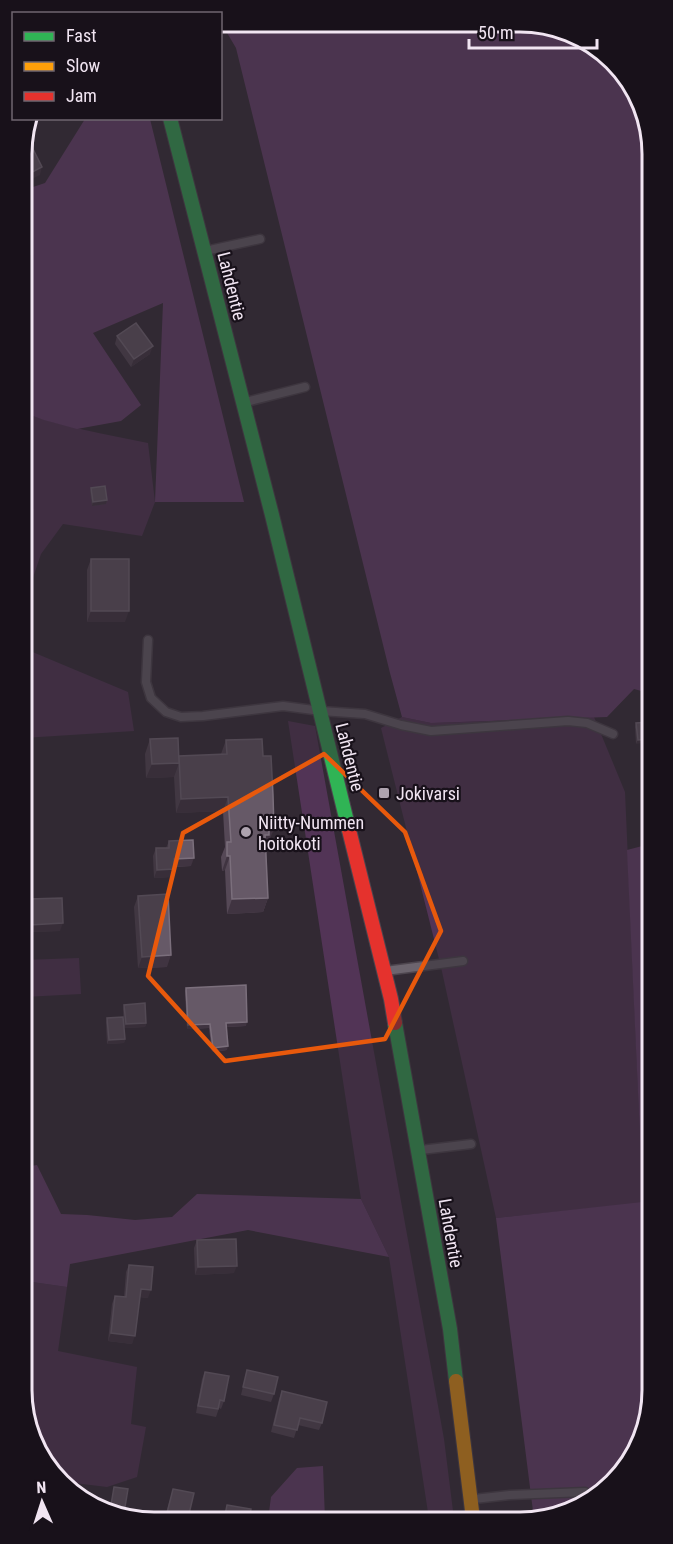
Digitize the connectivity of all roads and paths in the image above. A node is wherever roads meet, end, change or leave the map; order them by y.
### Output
1 (171, 120) edge
2 (260, 239) dead end
3 (204, 251) junction
4 (305, 387) dead end
5 (243, 403) junction
6 (148, 640) dead end
7 (321, 711) junction
8 (614, 734) dead end
9 (463, 961) dead end
10 (385, 972) junction
11 (471, 1144) dead end
12 (418, 1150) junction
13 (585, 1492) dead end
14 (471, 1500) junction
15 (472, 1512) edge

1 - 3 main road, Lahdentie
2 - 3 lane
3 - 5 main road, Lahdentie
4 - 5 lane
5 - 7 main road, Lahdentie
6 - 7 lane
7 - 8 lane
7 - 10 main road, Lahdentie
9 - 10 lane
10 - 12 main road, Lahdentie
11 - 12 lane
12 - 14 main road, Lahdentie
13 - 14 lane
14 - 15 main road, Lahdentie

